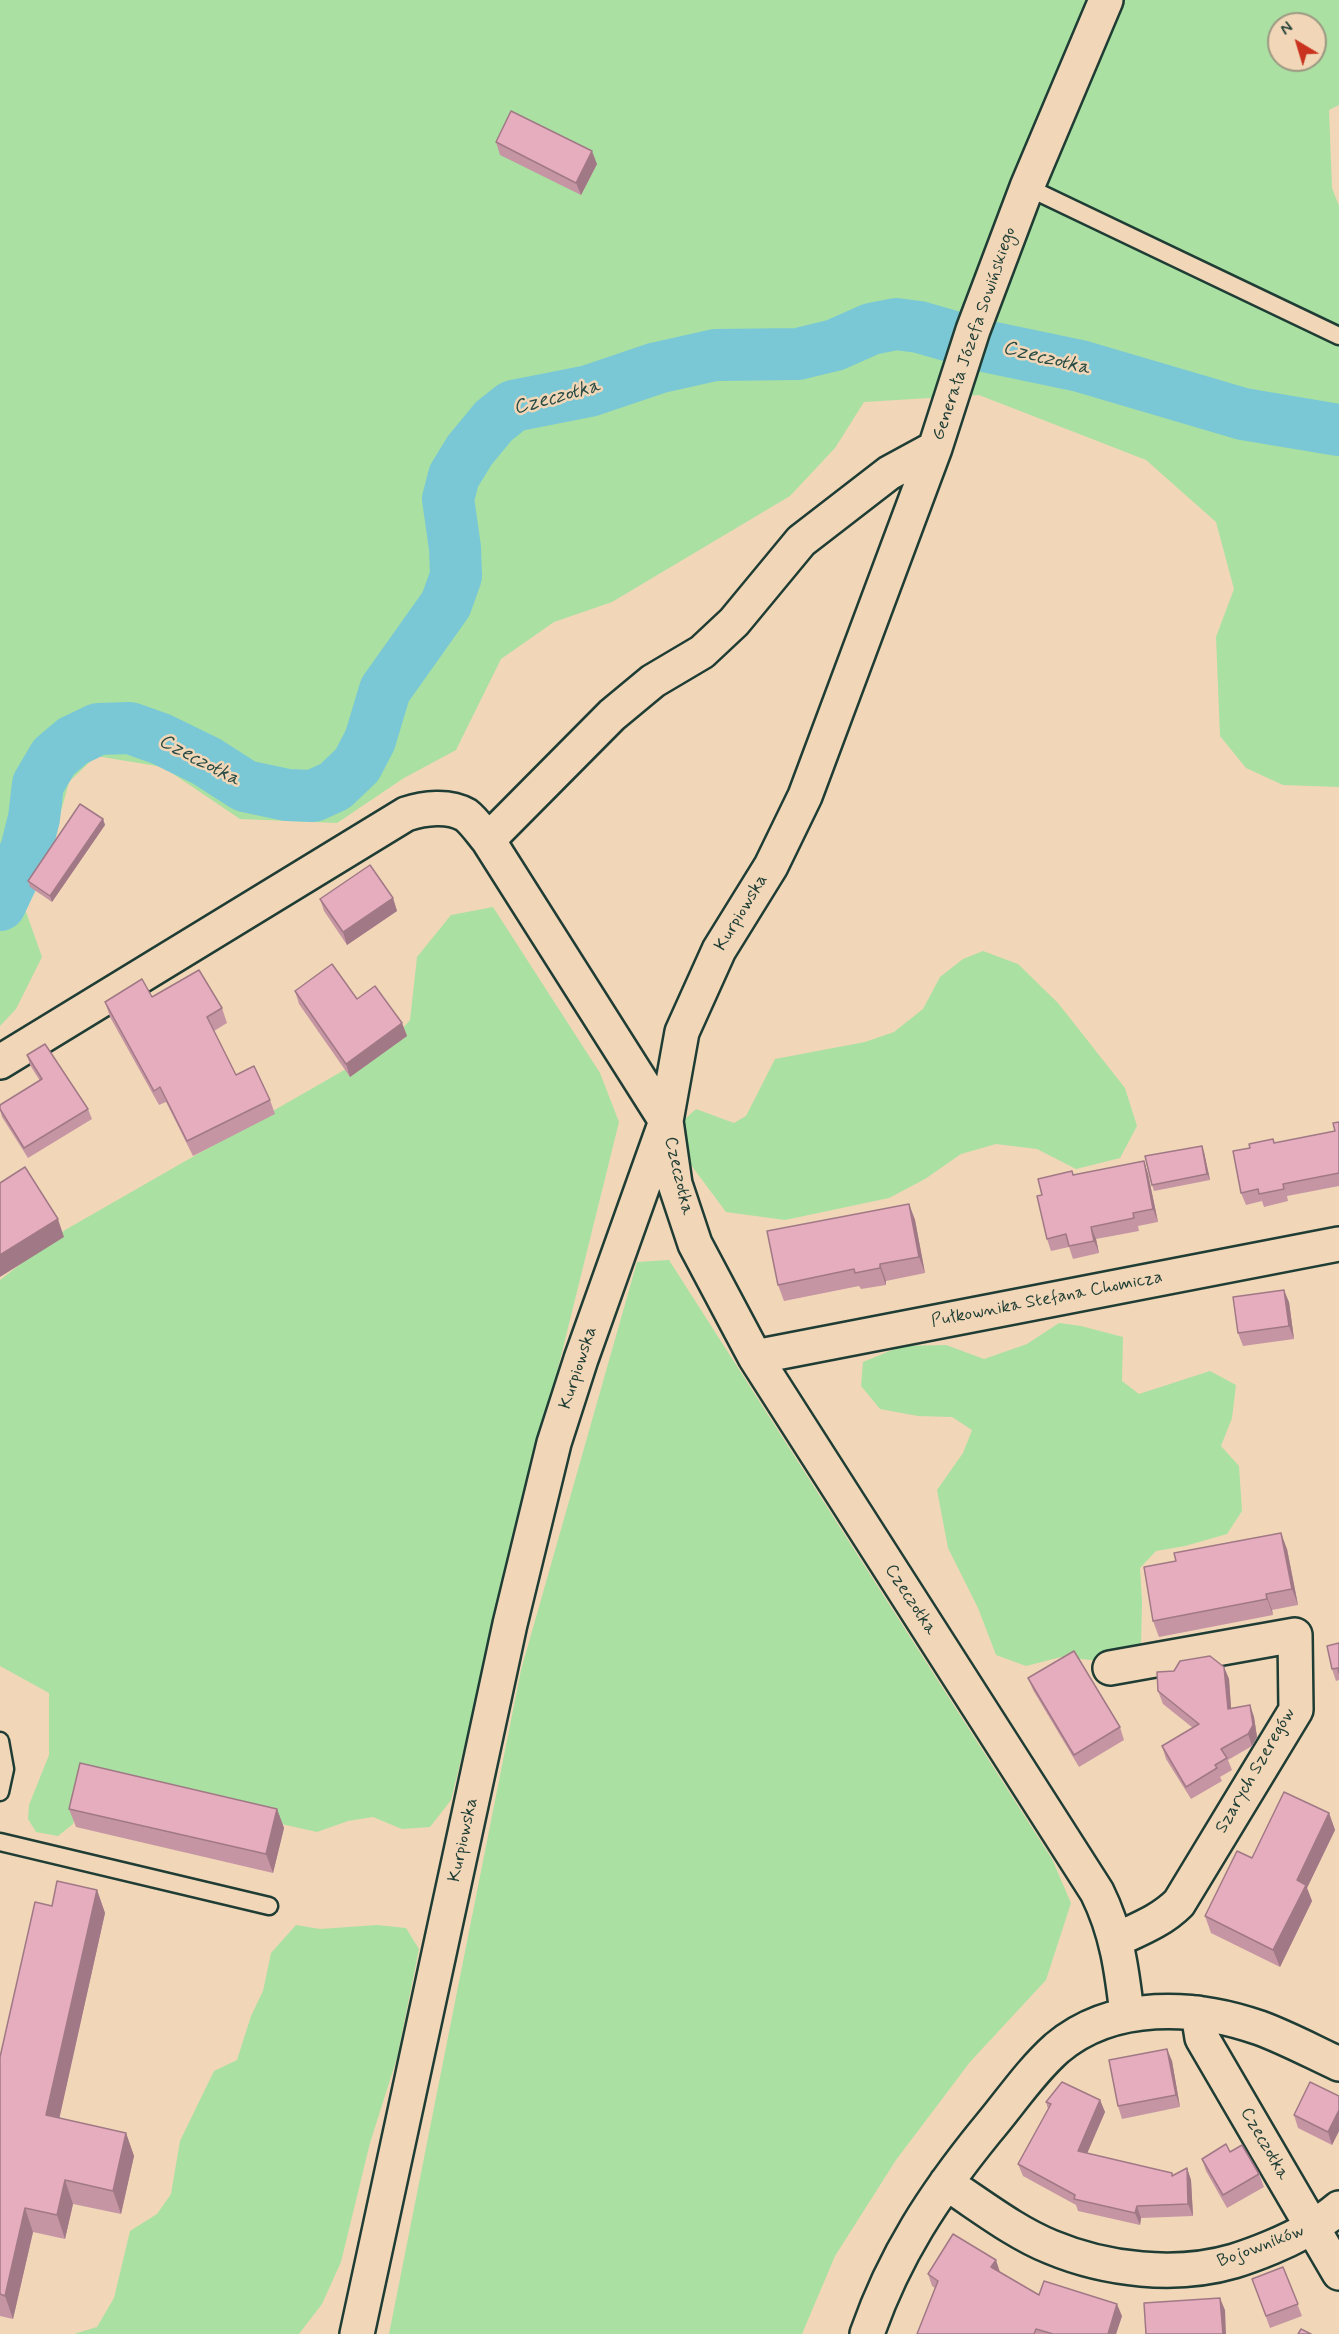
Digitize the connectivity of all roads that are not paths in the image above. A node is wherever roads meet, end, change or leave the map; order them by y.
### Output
1 (1106, 0) edge
2 (1027, 187) junction
3 (1339, 336) edge
4 (935, 448) junction
5 (488, 840) junction
6 (0, 1062) edge
7 (666, 1121) junction
8 (1339, 1244) edge
9 (754, 1357) junction
10 (1110, 1668) dead end
11 (0, 1741) edge
12 (0, 1791) edge
13 (0, 1842) edge
14 (269, 1906) dead end
15 (1116, 1940) junction
16 (1198, 2013) junction
17 (1127, 2014) junction
18 (1339, 2064) edge
19 (946, 2183) junction
20 (1339, 2208) edge
21 (1313, 2227) junction
22 (1339, 2273) edge
23 (357, 2334) edge
24 (867, 2334) edge

1 - 2 street, Generała Józefa Sowińskiego
2 - 3 lane
2 - 4 street, Generała Józefa Sowińskiego
4 - 5 street, Generała Józefa Sowińskiego
4 - 7 street, Kurpiowska
5 - 6 street, Czeczotka
5 - 7 street, Czeczotka
7 - 9 street, Czeczotka
7 - 23 street, Kurpiowska
8 - 9 street, Pułkownika Stefana Chomicza
9 - 15 street, Czeczotka
10 - 15 street, Szarych Szeregów
11 - 12 lane
13 - 14 lane
15 - 17 street, Czeczotka
16 - 17 street
16 - 18 street
16 - 21 street, Czeczotka
17 - 19 street
19 - 21 street, Bojowników
19 - 24 street
20 - 21 street, Bojowników
21 - 22 street, Czeczotka

